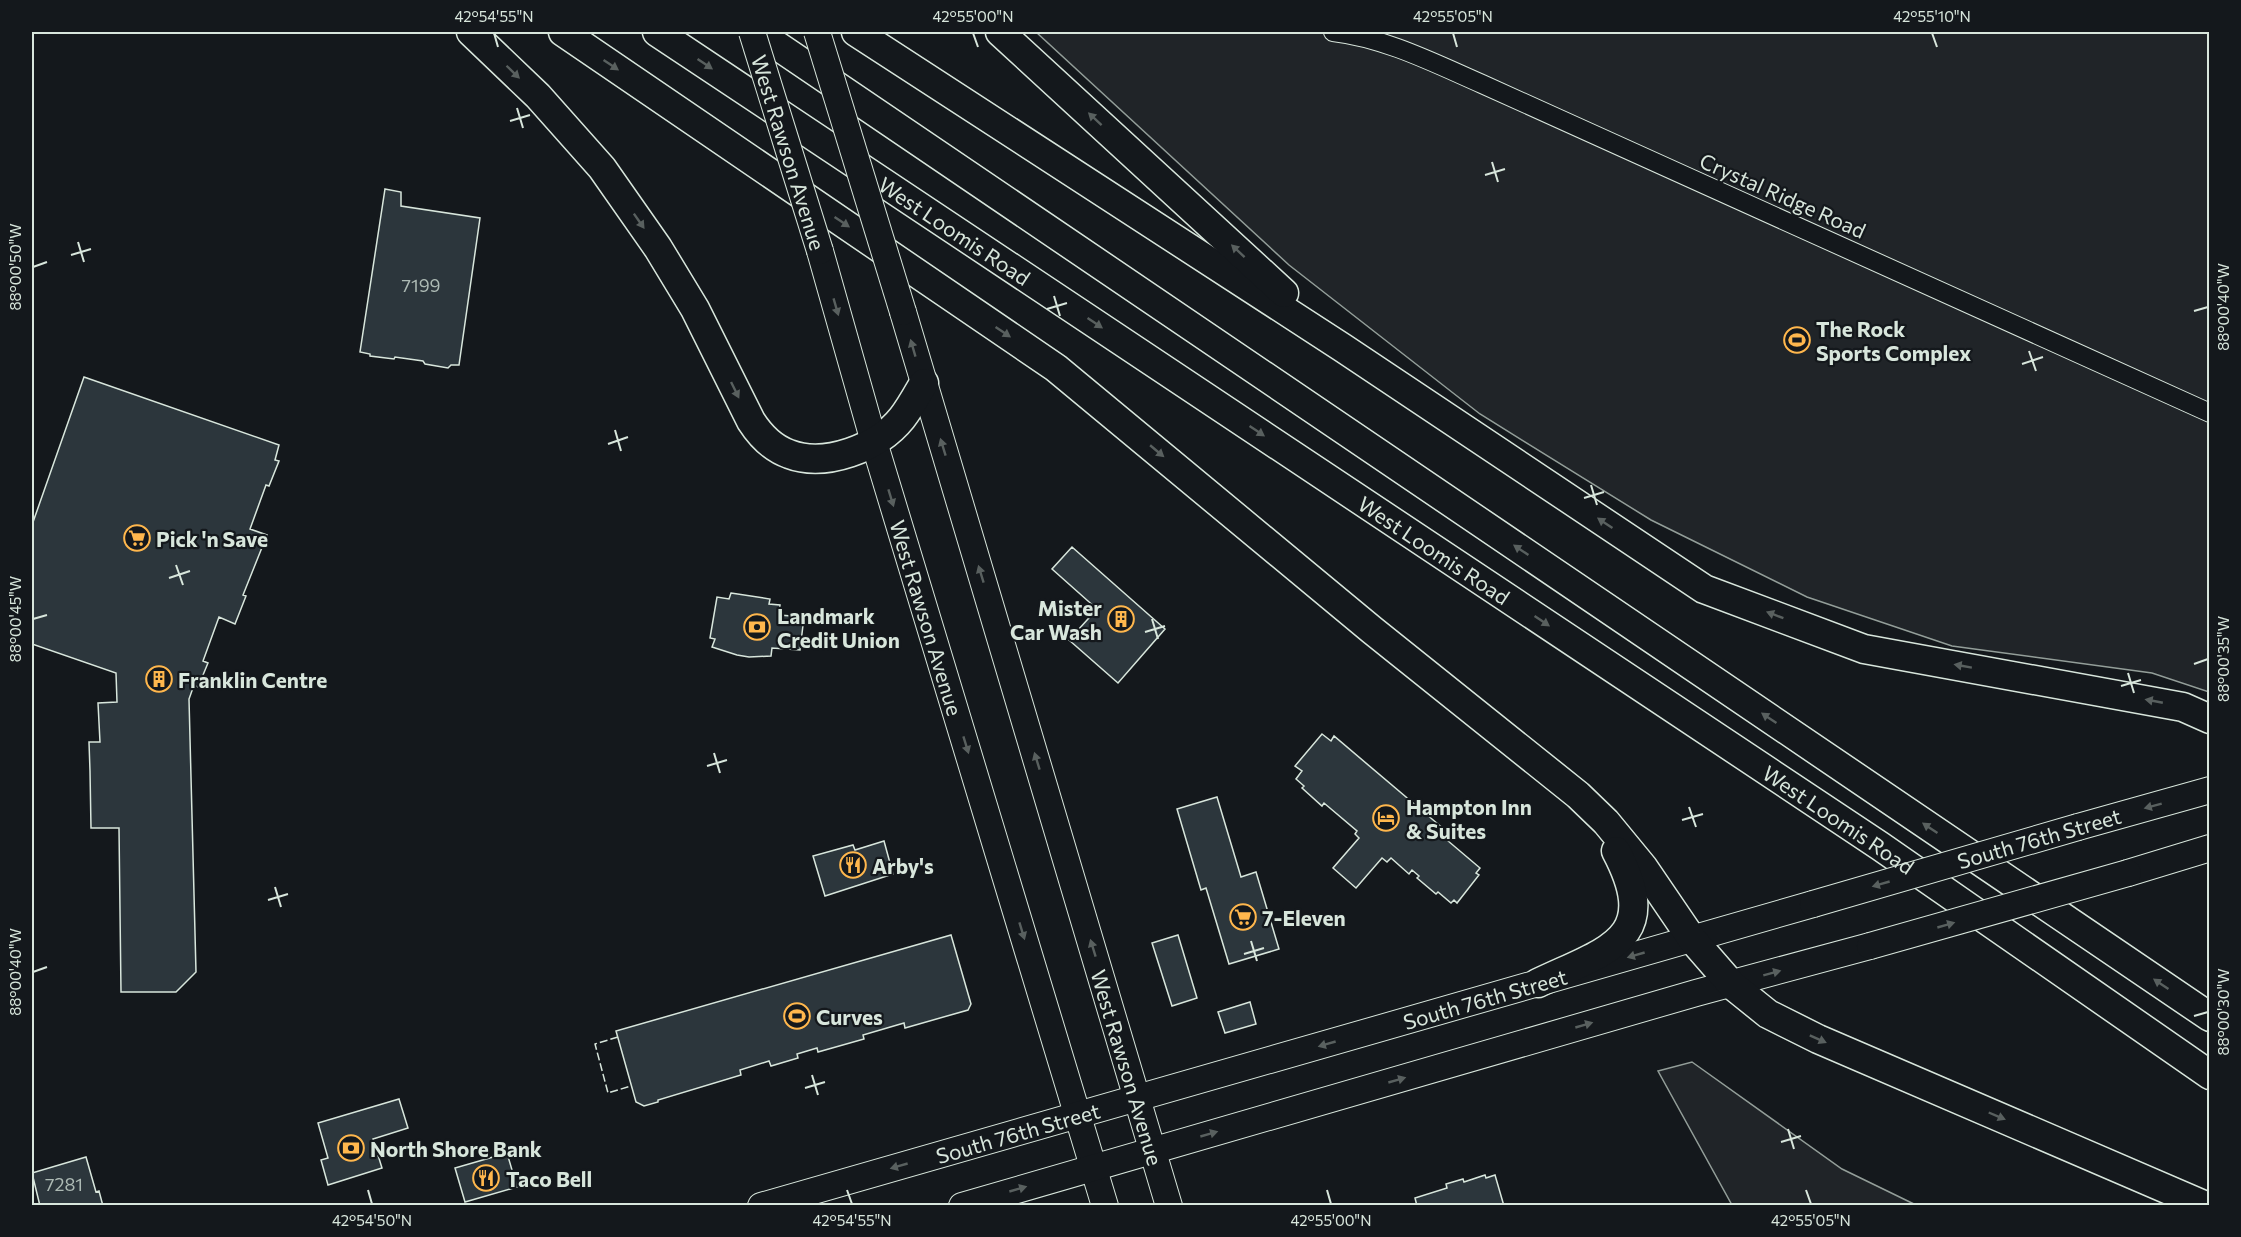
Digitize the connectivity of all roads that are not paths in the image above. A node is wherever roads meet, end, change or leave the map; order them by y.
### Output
1 (471, 32) edge
2 (563, 32) edge
3 (657, 32) edge
4 (752, 32) edge
5 (757, 32) edge
6 (817, 32) edge
7 (856, 32) edge
8 (1000, 32) edge
9 (1333, 32) edge
10 (1343, 348) junction
11 (924, 383) junction
12 (2210, 413) edge
13 (874, 442) junction
14 (2210, 720) edge
15 (2210, 790) edge
16 (1578, 795) junction
17 (2210, 848) edge
18 (1692, 939) junction
19 (1538, 983) junction
20 (1732, 984) junction
21 (2210, 1017) edge
22 (2210, 1075) edge
23 (1138, 1099) junction
24 (1077, 1115) junction
25 (1153, 1150) junction
26 (1094, 1168) junction
27 (761, 1206) edge
28 (962, 1206) edge
29 (1105, 1206) edge
30 (1169, 1206) edge
31 (2206, 1206) edge

1 -> 13 main road
2 -> 16 main road
3 -> 22 main road, West Loomis Road
4 -> 13 main road, West Rawson Avenue, bridge
21 -> 5 main road
11 -> 6 main road, West Rawson Avenue, bridge
7 - 10 main road
10 -> 8 main road
9 - 12 street, Crystal Ridge Road
14 -> 10 main road
11 - 13 main road
23 -> 11 main road, West Rawson Avenue
13 -> 24 main road, West Rawson Avenue
15 -> 18 main road, South 76th Street, bridge
16 - 18 main road
16 - 19 main road
20 -> 17 main road, bridge
18 -> 19 main road, South 76th Street
18 - 20 main road
19 -> 23 main road, South 76th Street
25 -> 20 main road
20 -> 31 main road
23 - 24 main road, South 76th Street
23 - 25 main road, West Rawson Avenue
24 - 26 main road, West Rawson Avenue
24 -> 27 main road, South 76th Street
25 - 26 main road
25 - 30 main road, West Rawson Avenue
28 -> 26 main road
26 - 29 main road, West Rawson Avenue

